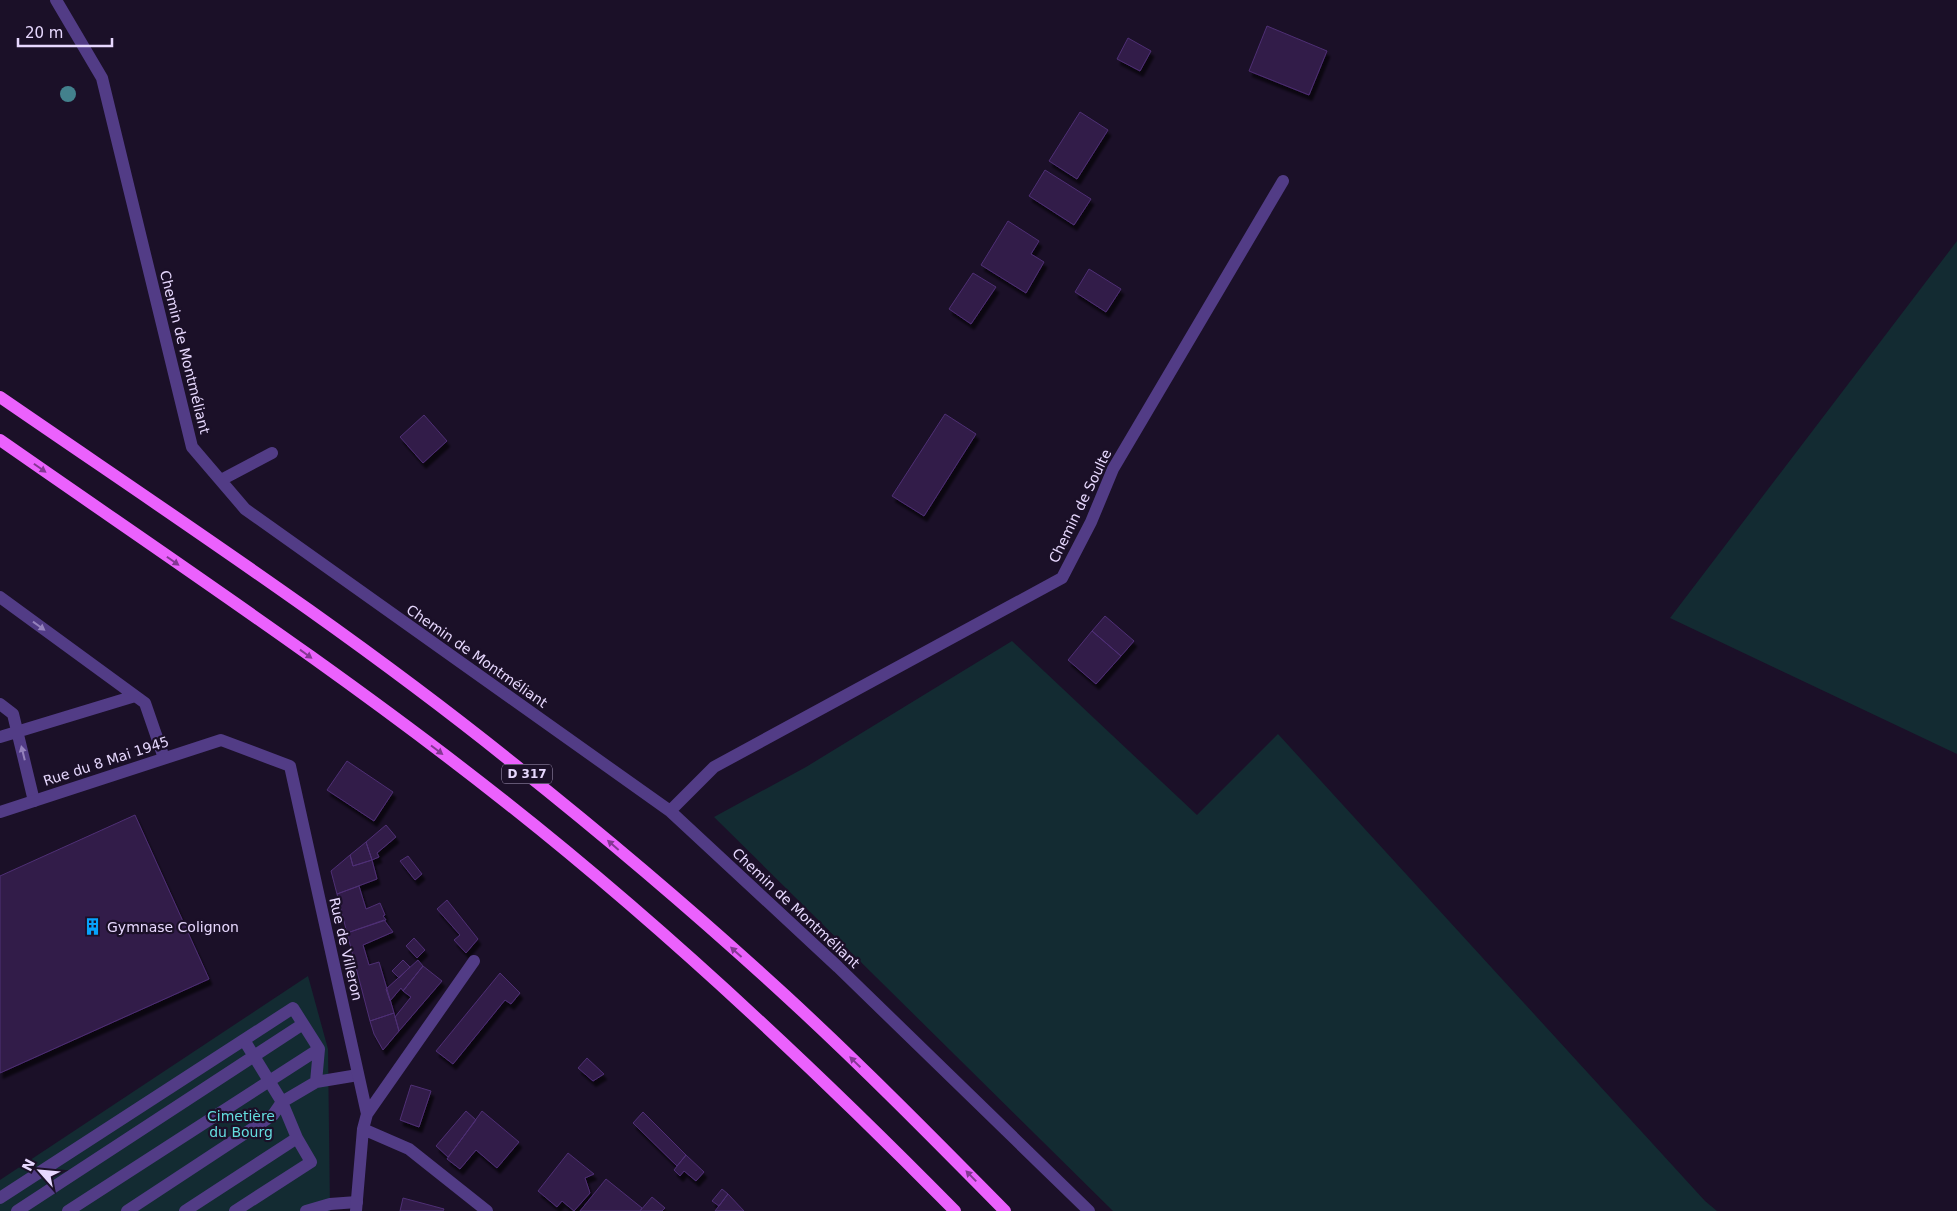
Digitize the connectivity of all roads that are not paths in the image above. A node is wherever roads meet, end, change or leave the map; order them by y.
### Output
1 (56, 0) edge
2 (1283, 181) dead end
3 (0, 397) edge
4 (0, 440) edge
5 (272, 453) dead end
6 (221, 480) junction
7 (0, 597) edge
8 (135, 696) junction
9 (0, 704) edge
10 (18, 732) junction
11 (0, 737) edge
12 (221, 740) joint
13 (164, 758) junction
14 (34, 801) junction
15 (670, 811) junction
16 (0, 812) edge
17 (474, 961) dead end
18 (303, 1024) junction
19 (244, 1040) junction
20 (318, 1049) junction
21 (254, 1056) junction
22 (358, 1074) junction
23 (269, 1081) junction
24 (316, 1082) junction
25 (282, 1102) junction
26 (368, 1114) junction
27 (363, 1129) junction
28 (297, 1138) junction
29 (0, 1198) edge
30 (357, 1206) edge
31 (17, 1211) edge
32 (68, 1211) edge
33 (127, 1211) edge
34 (185, 1211) edge
35 (235, 1211) edge
36 (306, 1211) edge
37 (487, 1211) edge
38 (955, 1211) edge
39 (1005, 1211) edge
40 (1089, 1211) edge

1 - 6 street, Chemin de Montméliant
2 - 15 street, Chemin de Soulte
39 -> 3 main road, D 317
4 -> 38 main road, D 317
5 - 6 street
6 - 15 street, Chemin de Montméliant
7 -> 8 street
8 - 10 street
8 - 13 street
9 - 10 street
10 - 11 street
14 -> 10 street
12 - 13 street, Rue du 8 Mai 1945
12 - 22 street, Rue de Villeron
13 - 14 street, Rue du 8 Mai 1945
14 - 16 street, Rue du 8 Mai 1945
15 - 40 street, Chemin de Montméliant
17 - 26 street
18 - 19 street
18 - 20 street
18 - 21 street
19 - 21 street
19 - 29 street
20 - 23 street
20 - 24 street
21 - 23 street
21 - 31 street
22 - 24 street
22 - 26 street, Rue de Villeron
23 - 25 street
23 - 32 street
24 - 25 street
25 - 28 street
25 - 33 street
26 - 27 street
27 - 30 street
27 - 37 street
28 - 34 street
28 - 35 street
30 - 36 street

